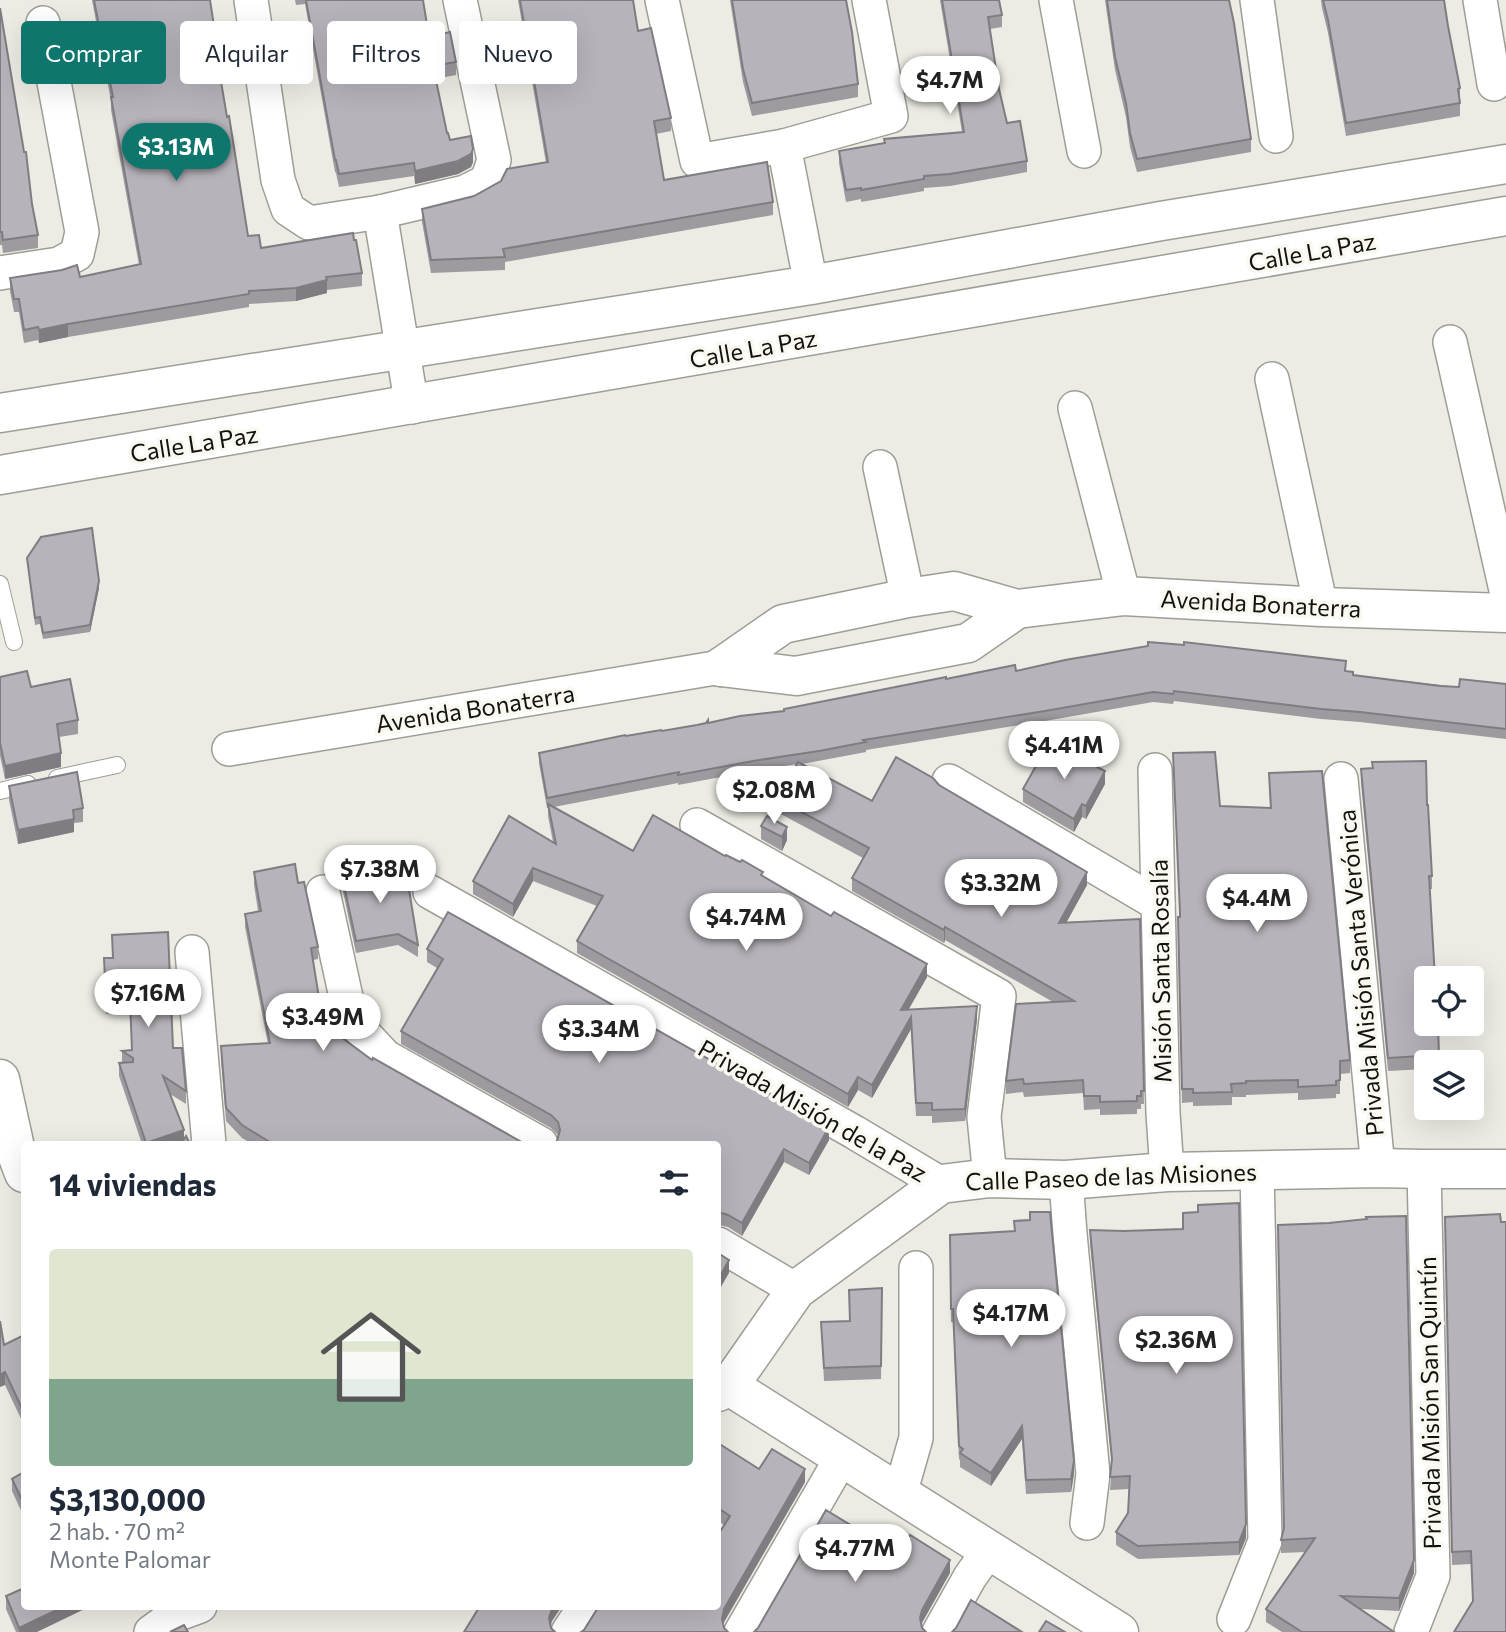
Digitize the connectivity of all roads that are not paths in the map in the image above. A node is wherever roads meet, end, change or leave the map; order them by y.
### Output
1 (251, 0) edge
2 (460, 0) edge
3 (662, 0) edge
4 (869, 0) edge
5 (1056, 0) edge
6 (1257, 0) edge
7 (1480, 0) edge
8 (54, 84) edge
9 (1494, 84) dead end
10 (1276, 136) dead end
11 (784, 146) junction
12 (1084, 151) dead end
13 (1506, 164) edge
14 (380, 212) junction
15 (1506, 216) edge
16 (1161, 221) junction
17 (0, 273) edge
18 (1171, 276) junction
19 (811, 285) junction
20 (1450, 342) dead end
21 (402, 351) junction
22 (1272, 379) dead end
23 (412, 407) junction
24 (1075, 408) dead end
25 (0, 413) edge
26 (880, 467) dead end
27 (0, 475) edge
28 (0, 583) edge
29 (1506, 590) edge
30 (1124, 596) junction
31 (908, 598) junction
32 (1321, 607) junction
33 (1017, 609) junction
34 (1506, 613) edge
35 (14, 642) dead end
36 (721, 667) junction
37 (229, 749) dead end
38 (117, 765) dead end
39 (1156, 770) dead end
40 (1341, 779) dead end
41 (949, 781) dead end
42 (0, 790) edge
43 (697, 825) dead end
44 (323, 892) dead end
45 (430, 892) dead end
46 (1158, 904) junction
47 (192, 952) dead end
48 (0, 1079) edge
49 (209, 1141) edge
50 (536, 1141) edge
51 (21, 1166) edge
52 (1378, 1168) junction
53 (1424, 1169) junction
54 (1506, 1169) edge
55 (1257, 1170) junction
56 (1167, 1172) junction
57 (990, 1178) junction
58 (1066, 1180) junction
59 (941, 1184) junction
60 (721, 1246) edge
61 (916, 1268) dead end
62 (796, 1290) junction
63 (723, 1389) edge
64 (842, 1457) junction
65 (900, 1494) junction
66 (1087, 1523) dead end
67 (989, 1550) junction
68 (189, 1610) edge
69 (582, 1610) edge
70 (1234, 1619) dead end
71 (151, 1632) edge
72 (568, 1632) edge
73 (741, 1632) edge
74 (939, 1632) edge
75 (1119, 1632) edge
76 (1410, 1632) edge

1 - 14 street
2 - 14 street
3 - 11 street
4 - 11 street
5 - 12 street
6 - 10 street
7 - 9 street
8 - 17 street
11 - 19 street
13 - 16 main road
14 - 21 street
15 - 18 main road, Calle La Paz
16 - 18 main road
16 - 19 main road
18 - 23 main road, Calle La Paz
19 - 21 main road
20 - 29 street
21 - 23 street
21 - 25 main road
22 - 32 street
23 - 27 main road, Calle La Paz
24 - 30 street
26 - 31 street
28 - 35 lane
30 - 32 main road, Avenida Bonaterra
30 - 33 main road, Avenida Bonaterra
31 - 33 main road, Avenida Bonaterra
31 - 36 main road, Avenida Bonaterra
32 - 34 main road, Avenida Bonaterra
33 - 36 main road, Avenida Bonaterra
36 - 37 street, Avenida Bonaterra
38 - 42 lane
39 - 46 street, Misión Santa Rosalía
40 - 52 street, Privada Misión Santa Verónica
41 - 46 street
43 - 57 street
44 - 50 street
45 - 59 street, Privada Misión de la Paz
46 - 56 street, Misión Santa Rosalía
47 - 49 street
48 - 51 main road
52 - 53 main road, Calle Paseo de las Misiones
52 - 55 main road, Calle Paseo de las Misiones
53 - 54 main road, Calle Paseo de las Misiones
53 - 76 street, Privada Misión San Quintín
55 - 56 main road, Calle Paseo de las Misiones
55 - 70 street
56 - 58 main road, Calle Paseo de las Misiones
57 - 58 main road, Calle Paseo de las Misiones
57 - 59 main road, Calle Paseo de las Misiones
58 - 66 street
59 - 62 main road, Calle Paseo de las Misiones
60 - 62 street
61 - 65 street
62 - 63 main road, Calle Paseo de las Misiones
63 - 64 main road
64 - 65 main road
64 - 73 street
65 - 67 main road
67 - 74 street
67 - 75 main road
68 - 71 street
69 - 72 street

